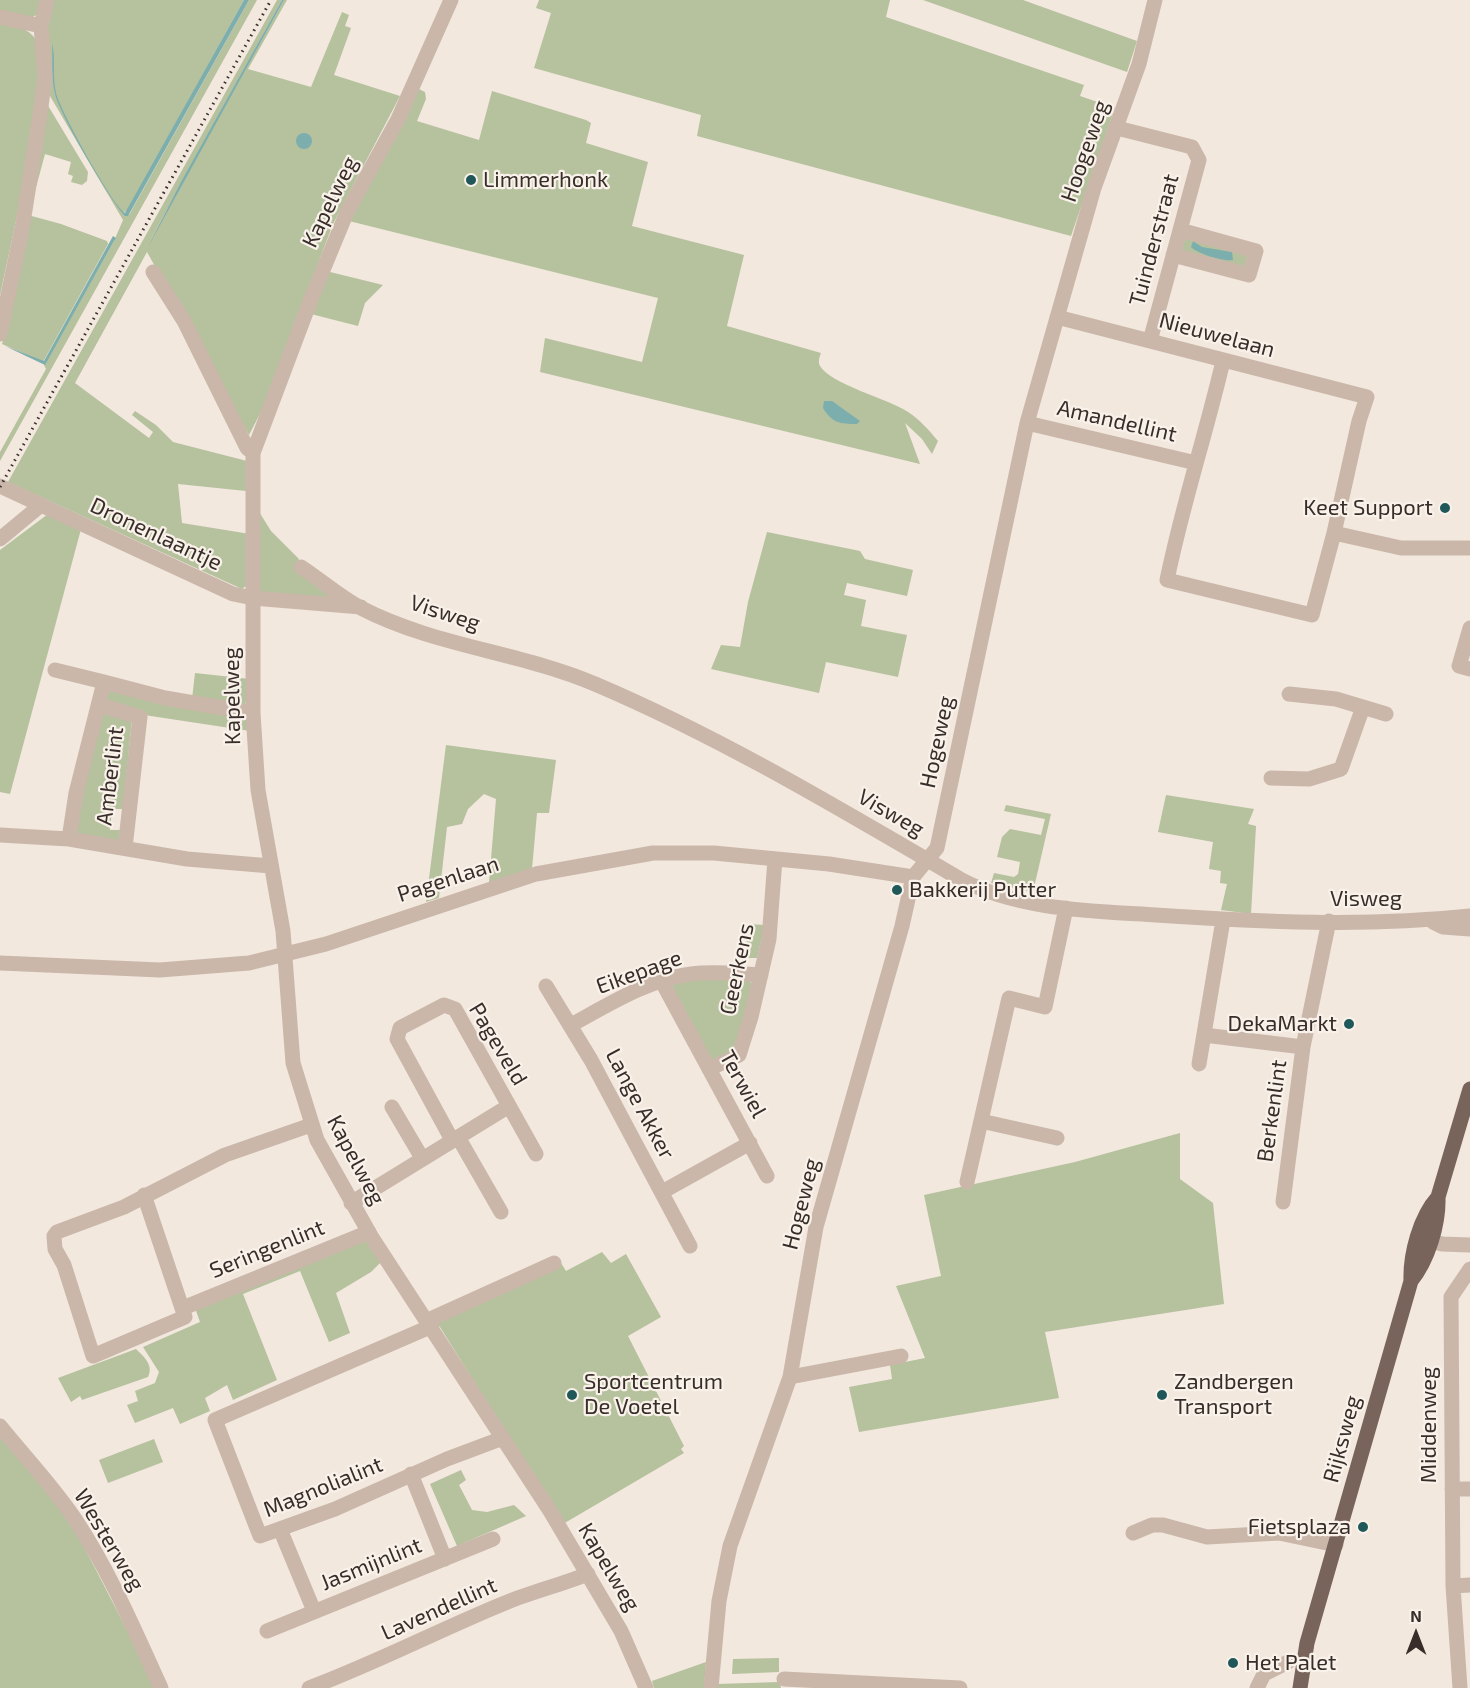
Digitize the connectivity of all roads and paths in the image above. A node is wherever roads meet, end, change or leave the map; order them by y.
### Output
1 (46, 0) edge
2 (451, 0) edge
3 (1155, 0) edge
4 (0, 17) edge
5 (41, 26) junction
6 (1117, 128) junction
7 (1180, 230) junction
8 (1173, 255) junction
9 (153, 272) dead end
10 (1057, 316) junction
11 (0, 334) edge
12 (1150, 341) junction
13 (1223, 361) junction
14 (1027, 423) junction
15 (253, 453) junction
16 (1196, 463) junction
17 (0, 486) edge
18 (41, 505) junction
19 (1335, 533) junction
20 (0, 539) edge
21 (1470, 548) edge
22 (301, 567) dead end
23 (253, 598) junction
24 (361, 607) junction
25 (1470, 628) edge
26 (1468, 646) edge
27 (1470, 669) edge
28 (56, 670) dead end
29 (104, 682) junction
30 (1289, 694) dead end
31 (99, 705) junction
32 (1363, 707) junction
33 (253, 713) junction
34 (1386, 714) dead end
35 (1270, 778) dead end
36 (0, 835) edge
37 (69, 839) junction
38 (125, 848) junction
39 (775, 859) junction
40 (928, 860) junction
41 (271, 866) junction
42 (913, 876) junction
43 (1066, 908) junction
44 (1470, 916) edge
45 (1223, 920) junction
46 (1329, 921) junction
47 (1430, 921) junction
48 (1470, 928) edge
49 (286, 956) junction
50 (0, 963) edge
51 (761, 975) junction
52 (662, 982) junction
53 (546, 986) dead end
54 (571, 1025) junction
55 (1204, 1035) junction
56 (1304, 1047) junction
57 (1199, 1064) dead end
58 (709, 1069) junction
59 (1470, 1089) edge
60 (509, 1106) junction
61 (392, 1107) dead end
62 (981, 1121) junction
63 (311, 1125) junction
64 (1057, 1138) dead end
65 (455, 1139) junction
66 (750, 1143) junction
67 (536, 1154) dead end
68 (422, 1158) junction
69 (767, 1176) dead end
70 (968, 1182) dead end
71 (662, 1192) junction
72 (144, 1195) junction
73 (1283, 1202) dead end
74 (351, 1203) junction
75 (501, 1212) dead end
76 (369, 1232) junction
77 (1424, 1239) junction
78 (1470, 1245) edge
79 (690, 1246) dead end
80 (555, 1263) dead end
81 (1470, 1269) edge
82 (183, 1308) junction
83 (430, 1323) junction
84 (901, 1356) dead end
85 (790, 1377) junction
86 (0, 1426) edge
87 (503, 1438) junction
88 (411, 1474) junction
89 (1452, 1489) junction
90 (1470, 1489) edge
91 (280, 1529) junction
92 (1133, 1533) dead end
93 (493, 1539) dead end
94 (1336, 1545) junction
95 (445, 1559) junction
96 (588, 1574) junction
97 (1470, 1585) edge
98 (1453, 1586) junction
99 (314, 1611) junction
100 (267, 1631) dead end
101 (1307, 1643) junction
102 (1288, 1662) dead end
103 (784, 1679) dead end
104 (161, 1688) edge
105 (309, 1688) edge
106 (646, 1688) edge
107 (711, 1688) edge
108 (960, 1688) edge
109 (1257, 1688) edge
110 (1289, 1688) edge
111 (1300, 1688) edge
112 (1460, 1688) edge

1 - 5 street
2 - 15 street, Kapelweg
3 - 6 street, Hoogeweg
4 - 5 street
5 - 11 street
6 - 7 street, Tuinderstraat
6 - 10 street, Hoogeweg
7 - 8 street, Tuinderstraat
7 - 8 street
8 - 12 street, Tuinderstraat
9 - 15 street
10 - 12 street, Nieuwelaan
10 - 14 street, Hogeweg
12 - 13 street, Nieuwelaan
13 - 16 street, Amandellint
13 - 19 street, Nieuwelaan
14 - 16 street, Amandellint
14 - 40 street, Hogeweg
15 - 23 street, Kapelweg
16 - 19 street, Amandellint
17 - 18 street
18 - 20 street
18 - 23 street, Dronenlaantje
19 - 21 street
22 - 24 street, Visweg
23 - 24 street, Visweg
23 - 33 street, Kapelweg
24 - 40 street, Visweg
25 - 26 street
26 - 27 street
28 - 29 street
29 - 31 street, Amberlint
29 - 33 street
30 - 32 street
31 - 37 street, Amberlint
31 - 38 street, Amberlint
32 - 34 street
32 - 35 street
33 - 41 street, Kapelweg
36 - 37 street, Amberlint
37 - 38 street, Amberlint
38 - 41 street, Amberlint
39 - 42 street, Pagenlaan
39 - 49 street, Pagenlaan
39 - 51 street, Geerkens
40 - 42 street, Hogeweg
40 - 43 street, Visweg
41 - 49 street, Kapelweg
42 - 85 street, Hogeweg
43 - 45 street, Visweg
43 - 62 street
44 - 47 street, Visweg
45 - 46 street, Visweg
45 - 55 street
46 - 47 street, Visweg
46 - 56 street, Berkenlint
47 - 48 street, Visweg
49 - 50 street, Pagenlaan
49 - 63 street, Kapelweg
51 - 52 street, Eikepage
51 - 58 street, Geerkens
52 - 54 street, Eikepage
52 - 58 street, Terwiel
53 - 54 street, Lange Akker
54 - 71 street, Lange Akker
55 - 56 street
55 - 57 street
56 - 73 street, Berkenlint
58 - 66 street, Terwiel
59 - 77 main road, Rijksweg
60 - 65 street, Pageveld
60 - 65 street, Pageveld
60 - 67 street, Pageveld
61 - 68 street
62 - 64 street
62 - 70 street
63 - 72 street, Seringenlint
63 - 74 street, Kapelweg
65 - 68 street, Pageveld
65 - 75 street, Pageveld
66 - 69 street, Terwiel
66 - 71 street
68 - 74 street, Pageveld
71 - 79 street, Lange Akker
72 - 82 street
72 - 82 street, Seringenlint
74 - 76 street, Kapelweg
76 - 82 street, Seringenlint
76 - 83 street, Kapelweg
77 - 78 street
77 - 94 main road, Rijksweg
80 - 83 street
81 - 89 street, Middenweg
83 - 87 street, Kapelweg
83 - 91 street, Magnolialint
84 - 85 street
85 - 107 street, Hogeweg
86 - 104 street, Westerweg
87 - 88 street, Magnolialint
87 - 96 street, Kapelweg
88 - 91 street, Magnolialint
88 - 95 street, Jasmijnlint
89 - 90 street
89 - 98 street, Middenweg
91 - 99 street, Jasmijnlint
92 - 94 street
93 - 95 street, Jasmijnlint
94 - 101 main road, Rijksweg
95 - 99 street, Jasmijnlint
96 - 105 street, Lavendellint
96 - 106 street, Kapelweg
97 - 98 street
98 - 112 street, Middenweg
99 - 100 street, Jasmijnlint
101 - 110 main road, Rijksweg
101 - 111 main road, Rijksweg
102 - 109 street
103 - 108 street

